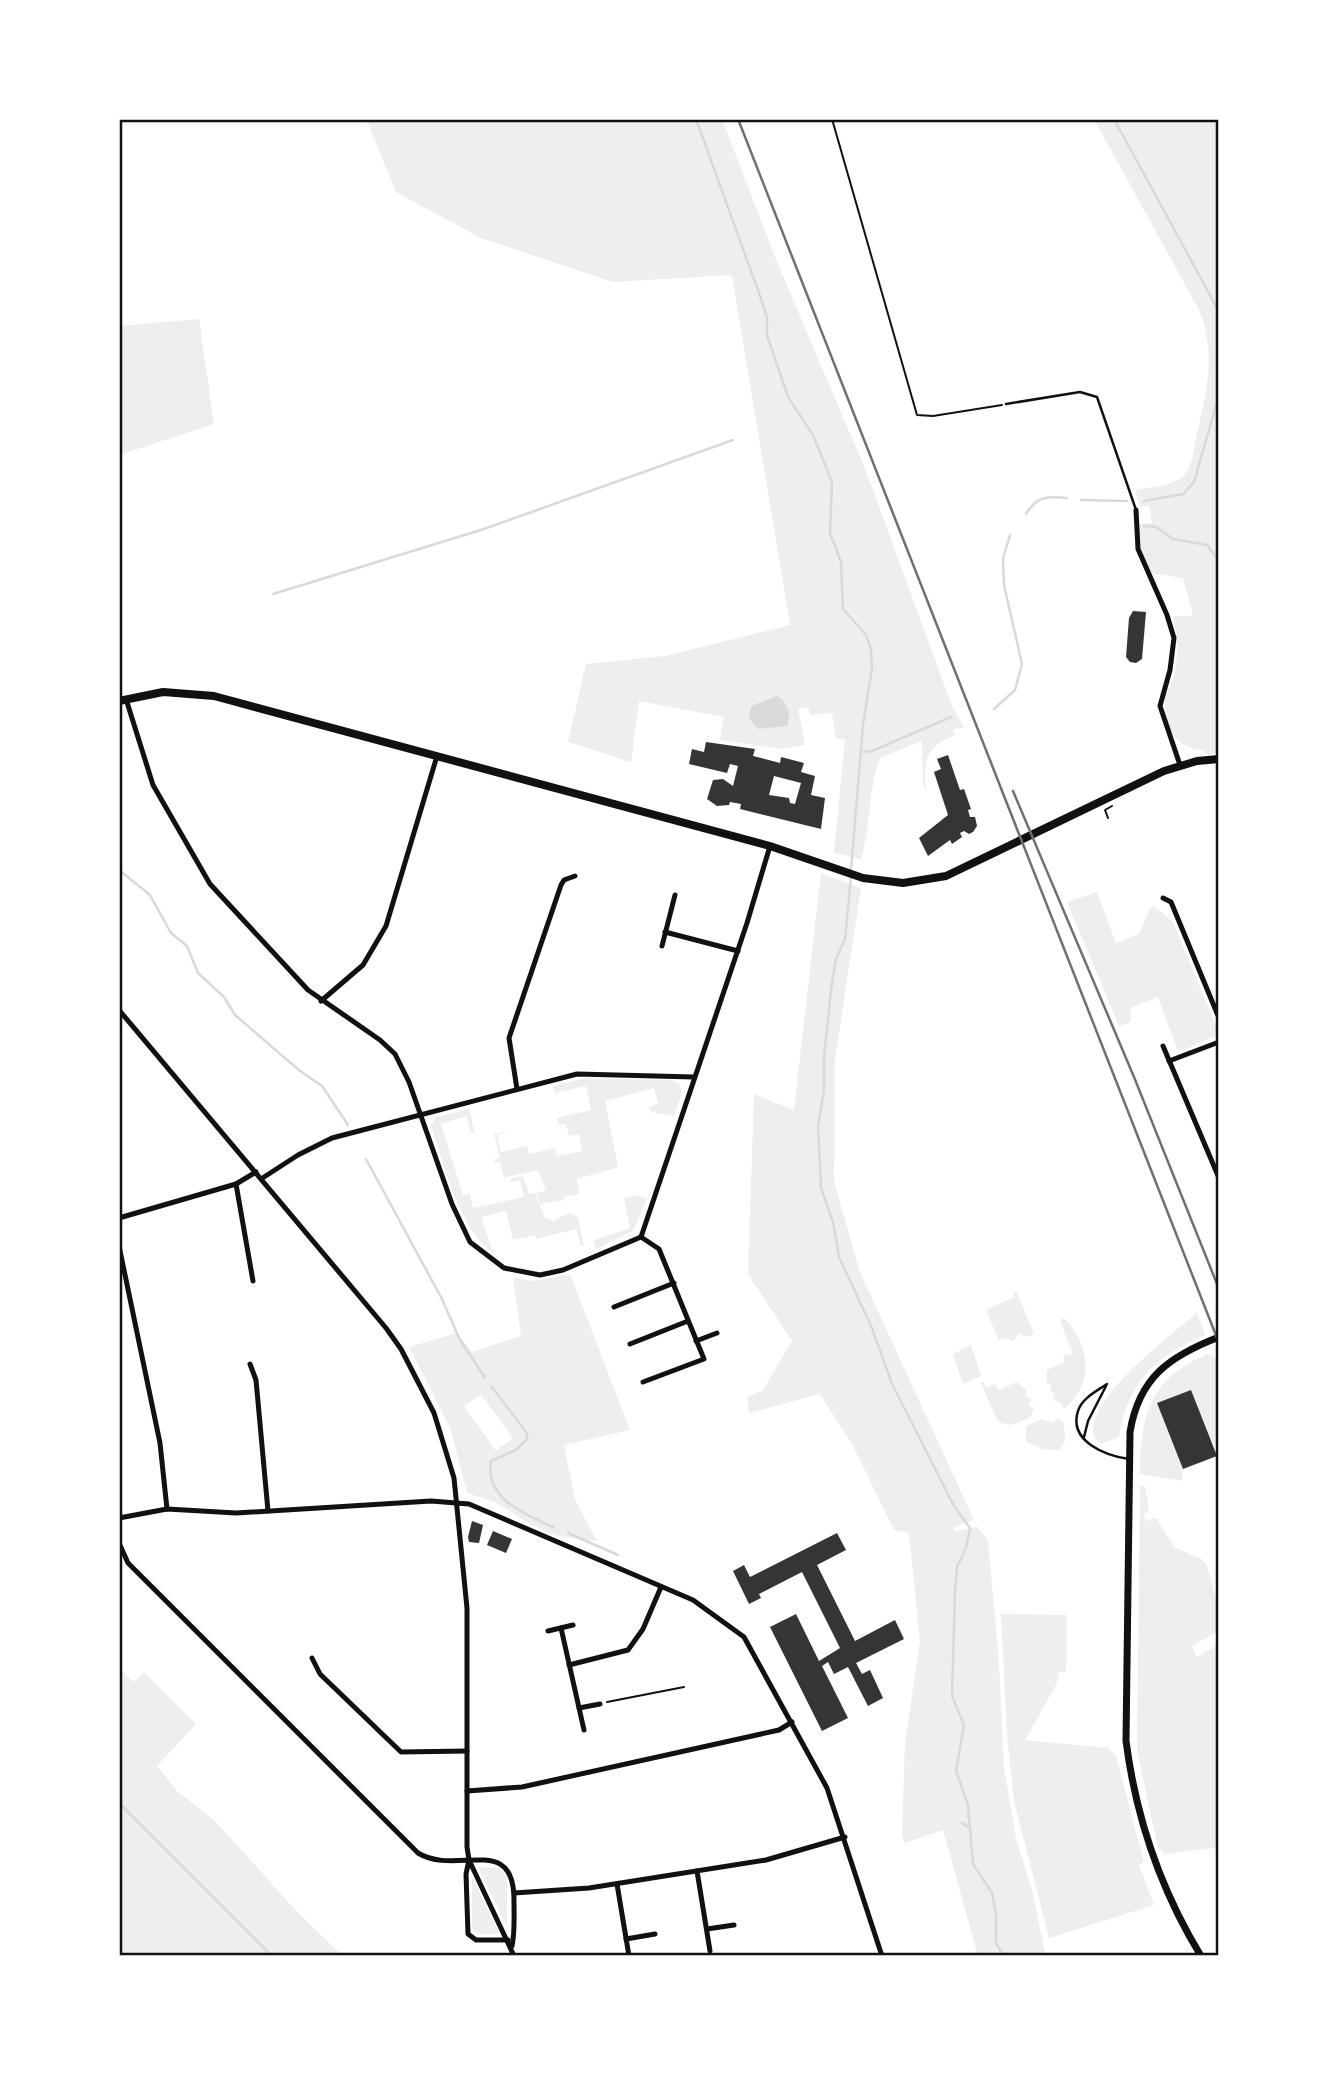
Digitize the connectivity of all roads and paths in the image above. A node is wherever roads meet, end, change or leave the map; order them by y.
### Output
1 (832, 119) edge
2 (1006, 404) joint
3 (1136, 510) joint
4 (123, 700) edge
5 (437, 756) junction
6 (1219, 760) edge
7 (1180, 765) junction
8 (1105, 810) dead end
9 (1108, 818) dead end
10 (770, 846) junction
11 (575, 876) dead end
12 (675, 895) dead end
13 (1163, 898) dead end
14 (665, 932) junction
15 (662, 946) dead end
16 (737, 951) junction
17 (321, 1001) junction
18 (119, 1010) edge
19 (1219, 1018) edge
20 (1219, 1042) edge
21 (1163, 1046) dead end
22 (1169, 1061) junction
23 (694, 1077) junction
24 (517, 1088) junction
25 (420, 1114) junction
26 (256, 1172) junction
27 (1219, 1178) edge
28 (261, 1179) junction
29 (236, 1184) junction
30 (119, 1218) edge
31 (641, 1237) junction
32 (119, 1246) edge
33 (253, 1281) dead end
34 (674, 1283) junction
35 (614, 1307) dead end
36 (688, 1321) junction
37 (717, 1334) dead end
38 (1219, 1338) edge
39 (696, 1340) junction
40 (630, 1344) dead end
41 (250, 1364) dead end
42 (643, 1381) dead end
43 (1084, 1437) junction
44 (1129, 1459) junction
45 (456, 1502) junction
46 (167, 1509) junction
47 (268, 1511) junction
48 (119, 1518) edge
49 (119, 1543) edge
50 (661, 1587) junction
51 (573, 1625) dead end
52 (561, 1628) junction
53 (548, 1631) dead end
54 (312, 1658) dead end
55 (569, 1665) junction
56 (684, 1687) dead end
57 (600, 1703) joint
58 (579, 1708) junction
59 (792, 1722) junction
60 (584, 1730) dead end
61 (467, 1752) junction
62 (467, 1791) junction
63 (845, 1837) junction
64 (469, 1860) junction
65 (697, 1871) junction
66 (617, 1884) junction
67 (514, 1893) junction
68 (734, 1925) dead end
69 (707, 1929) junction
70 (655, 1934) dead end
71 (626, 1939) junction
72 (508, 1940) junction
73 (512, 1948) junction
74 (710, 1951) dead end
75 (514, 1956) edge
76 (629, 1956) edge
77 (882, 1956) edge
78 (1201, 1956) edge

1 - 2 path
2 - 3 lane
3 - 7 street
4 - 5 main road
4 - 17 street
5 - 10 main road
5 - 17 street
6 - 7 main road
7 - 10 main road
8 - 9 path
10 - 16 street
11 - 24 street
12 - 14 street
13 - 19 street
14 - 15 street
14 - 16 street
16 - 23 street
17 - 25 street
18 - 26 street
20 - 22 street
21 - 22 street
22 - 27 street
23 - 24 street
23 - 31 street
24 - 25 street
25 - 28 street
25 - 31 street
26 - 28 street
26 - 29 street
28 - 45 street
29 - 30 street
29 - 33 street
31 - 34 street
32 - 46 street
34 - 35 street
34 - 36 street
36 - 39 street
36 - 40 street
37 - 39 street
38 - 44 street
39 - 42 street
41 - 47 street
43 - 43 lane
43 - 44 lane
44 - 78 street
45 - 47 street
45 - 50 street
45 - 61 street
46 - 47 street
46 - 48 street
49 - 64 street
50 - 55 street
50 - 59 street
51 - 52 street
52 - 53 street
52 - 55 street
54 - 61 street
55 - 58 street
56 - 57 path
57 - 58 street
58 - 60 street
59 - 62 street
59 - 63 street
61 - 62 street
62 - 64 street
63 - 65 street
63 - 77 street
64 - 67 street
64 - 72 street
64 - 72 street
65 - 66 street
65 - 69 street
66 - 67 street
66 - 71 street
67 - 73 street
68 - 69 street
69 - 74 street
70 - 71 street
71 - 76 street
72 - 73 street
73 - 75 street

